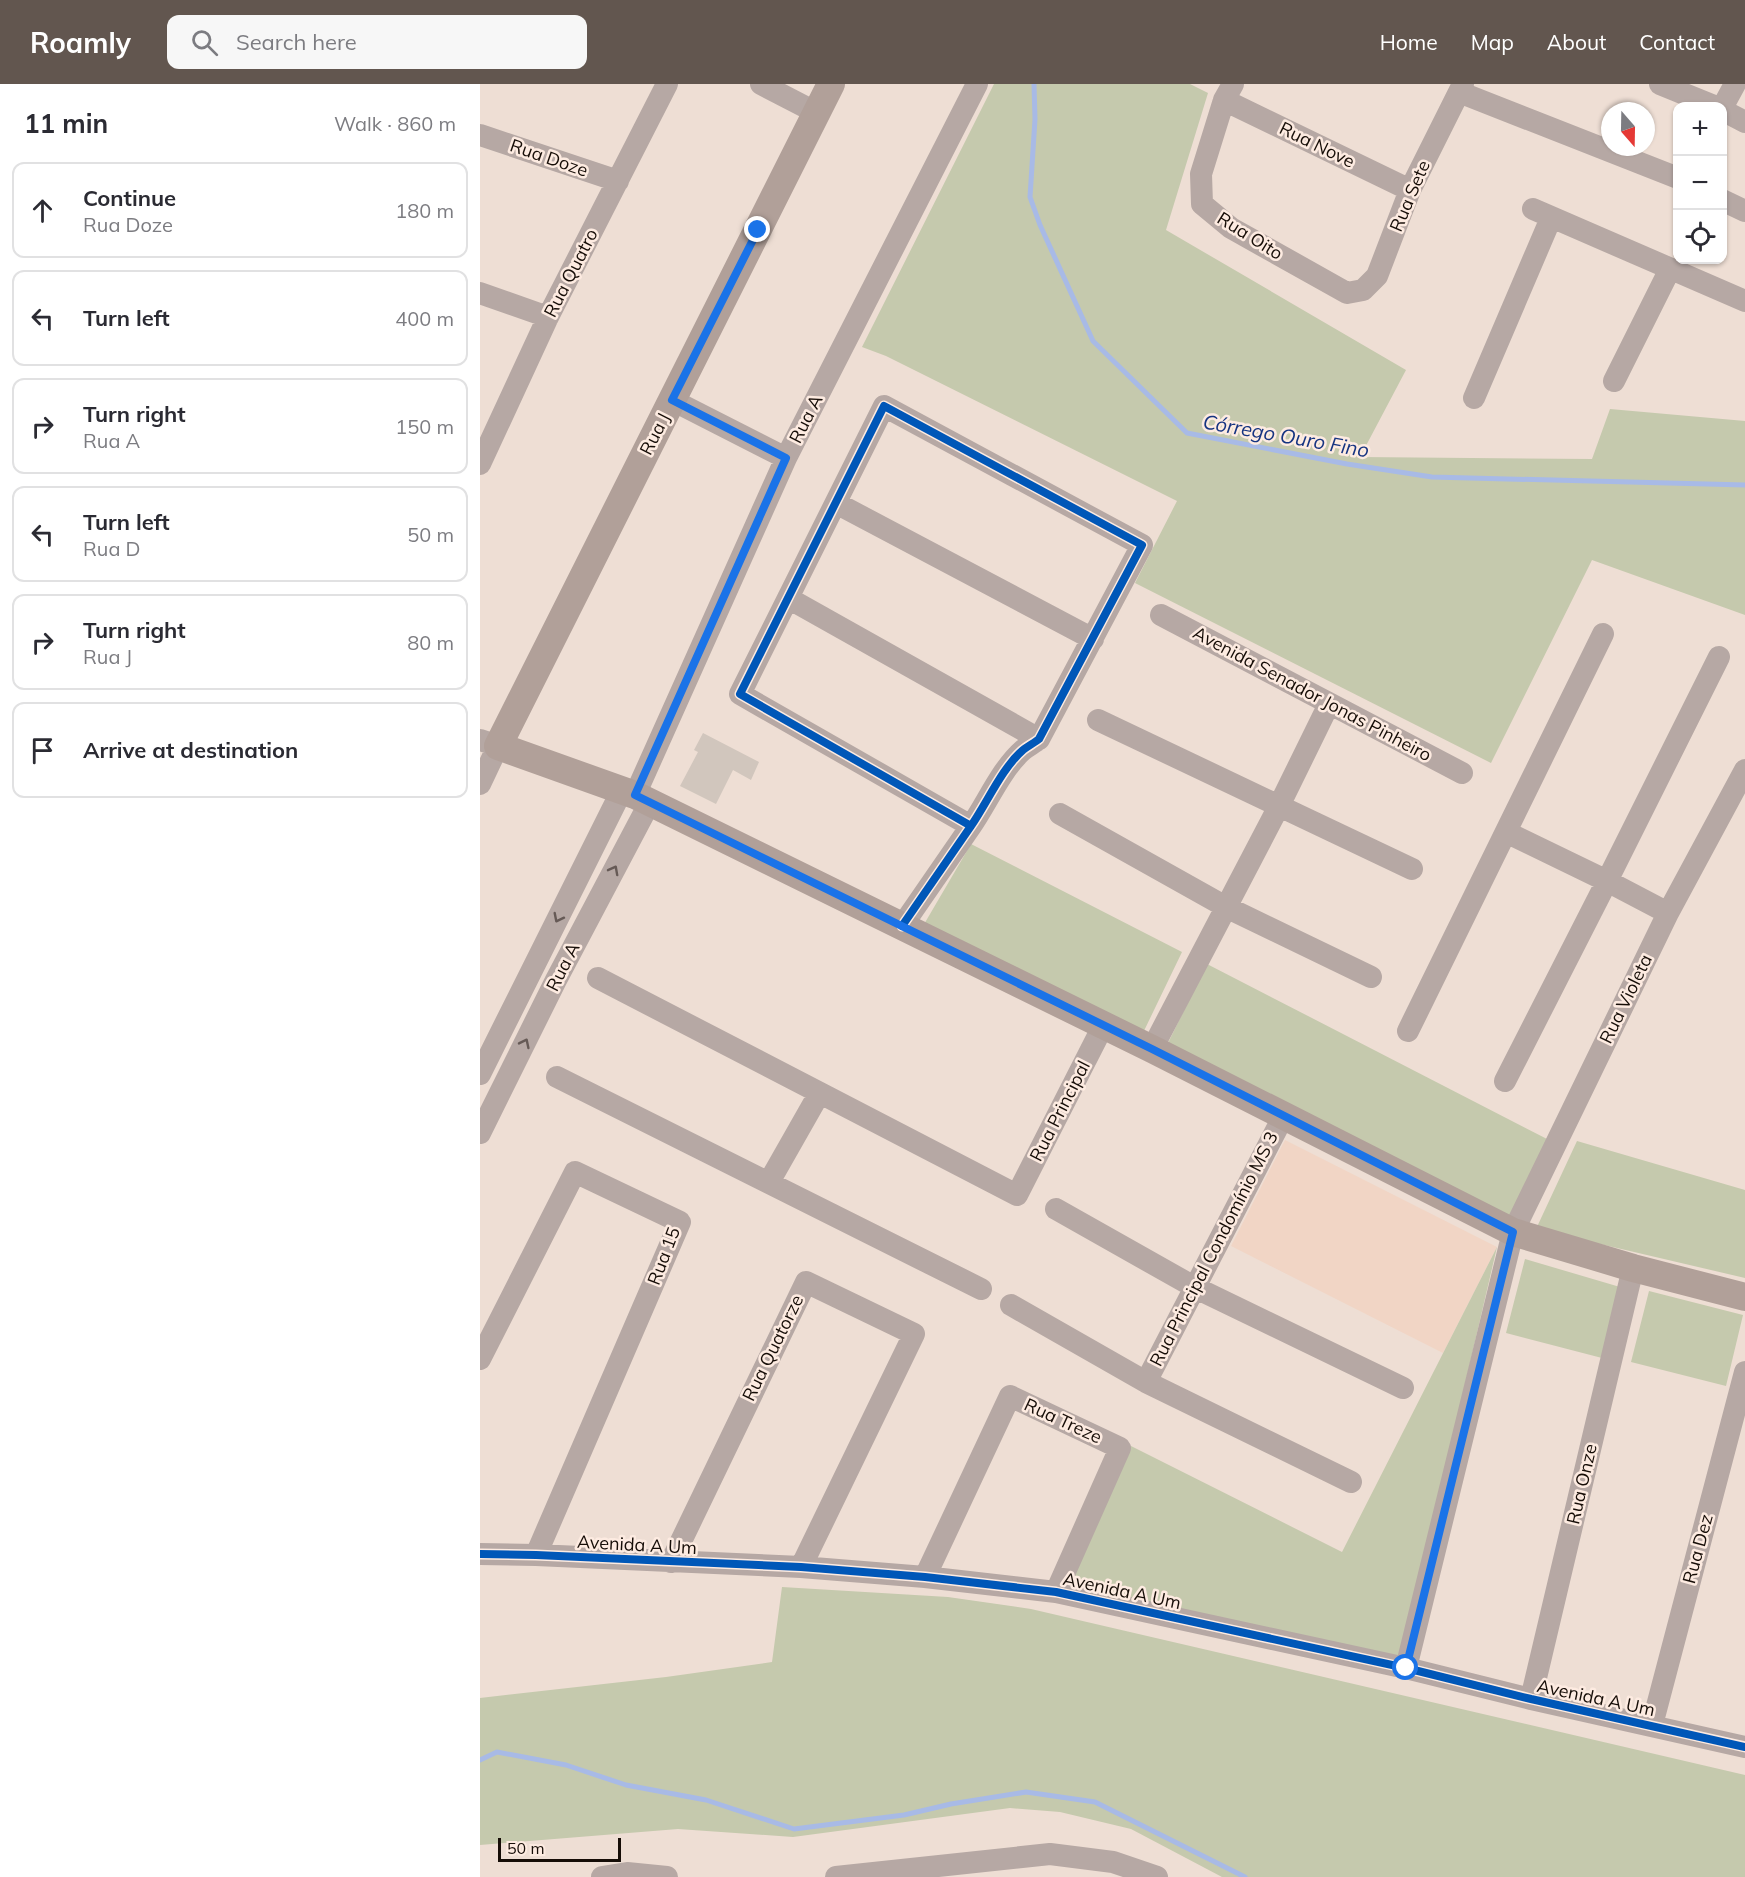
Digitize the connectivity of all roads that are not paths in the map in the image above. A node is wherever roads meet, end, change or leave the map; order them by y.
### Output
1 (668, 84) edge
2 (761, 84) edge
3 (831, 84) edge
4 (977, 84) edge
5 (1660, 84) edge
6 (1735, 84) edge
7 (1461, 88) edge
8 (1229, 92) edge
9 (1704, 102) edge
10 (1726, 102) edge
11 (1727, 112) edge
12 (817, 113) junction
13 (1745, 122) edge
14 (480, 135) edge
15 (1673, 176) edge
16 (618, 181) junction
17 (1410, 190) junction
18 (1727, 202) edge
19 (1745, 211) edge
20 (1670, 269) junction
21 (480, 293) edge
22 (1347, 293) joint
23 (1745, 302) edge
24 (548, 317) junction
25 (1614, 381) dead end
26 (1474, 398) dead end
27 (672, 400) junction
28 (485, 441) edge
29 (786, 458) junction
30 (480, 464) edge
31 (836, 503) junction
32 (788, 598) junction
33 (1161, 615) dead end
34 (1603, 634) dead end
35 (1093, 639) junction
36 (1719, 657) dead end
37 (1329, 704) junction
38 (1098, 720) dead end
39 (1039, 739) junction
40 (489, 743) edge
41 (1745, 770) edge
42 (1462, 773) dead end
43 (480, 784) edge
44 (636, 796) junction
45 (1279, 806) junction
46 (1060, 814) dead end
47 (971, 826) junction
48 (1506, 832) junction
49 (1412, 869) dead end
50 (1607, 881) junction
51 (1226, 907) junction
52 (1668, 914) junction
53 (902, 926) junction
54 (1371, 977) dead end
55 (598, 978) dead end
56 (1103, 1026) junction
57 (1408, 1032) dead end
58 (1152, 1049) junction
59 (483, 1061) edge
60 (512, 1068) junction
61 (557, 1077) dead end
62 (1505, 1081) dead end
63 (819, 1094) junction
64 (1283, 1117) junction
65 (480, 1133) edge
66 (769, 1182) junction
67 (1056, 1209) dead end
68 (1513, 1232) junction
69 (1633, 1268) junction
70 (1196, 1288) junction
71 (981, 1289) dead end
72 (1745, 1297) edge
73 (1011, 1305) dead end
74 (480, 1359) edge
75 (1745, 1372) edge
76 (1146, 1382) junction
77 (1403, 1388) dead end
78 (1352, 1482) dead end
79 (480, 1554) edge
80 (536, 1555) junction
81 (670, 1562) junction
82 (801, 1568) junction
83 (925, 1577) junction
84 (1056, 1592) junction
85 (1406, 1668) junction
86 (1531, 1700) junction
87 (1652, 1725) junction
88 (1745, 1747) edge
89 (602, 1877) edge
90 (660, 1877) edge
91 (666, 1877) edge
92 (837, 1877) edge
93 (1157, 1877) edge

1 - 16 street, Rua Quatro
2 - 12 street
3 - 12 main road, Rua J
4 - 29 street, Rua A
5 - 9 street
6 - 10 street
7 - 15 street
7 - 17 street, Rua Sete
8 - 17 street, Rua Nove
8 - 22 street, Rua Oito
11 - 13 street
12 - 27 main road, Rua J
14 - 16 street, Rua Doze
16 - 24 street, Rua Quatro
17 - 22 street, Rua Sete
18 - 19 street
20 - 23 street
20 - 25 street
20 - 26 street
21 - 24 street
24 - 28 street, Rua Quatro
27 - 29 street
27 - 40 main road, Rua J
28 - 30 street, Rua Quatro
29 - 44 street, Rua A
31 - 32 street
31 - 35 street
31 - 35 street
32 - 39 street
32 - 47 street
33 - 37 street, Avenida Senador Jonas Pinheiro
34 - 48 street
35 - 39 street
36 - 50 street
37 - 42 street, Avenida Senador Jonas Pinheiro
37 - 45 street
38 - 45 street
39 - 47 street
40 - 43 street, Rua J
40 - 44 main road
41 - 52 street, Rua Violeta
44 - 53 main road
44 -> 59 street, Rua A
60 -> 44 street, Rua A
45 - 49 street
45 - 51 street
46 - 51 street
47 - 53 street
48 - 50 street
48 - 57 street
50 - 52 street
50 - 62 street
51 - 54 street
51 - 58 street
52 - 68 street, Rua Violeta
53 - 56 main road
55 - 63 street
56 - 58 main road
56 - 63 street, Rua Principal
58 - 64 main road
59 - 60 street
60 - 65 street, Rua A
61 - 66 street
63 - 66 street
64 - 68 main road
64 - 70 street, Rua Principal Condomínio MS 3
66 - 71 street
67 - 70 street
68 - 69 main road
68 - 85 street
69 - 72 main road
69 - 86 street, Rua Onze
70 - 76 street, Rua Principal Condomínio MS 3
70 - 77 street
73 - 76 street
74 - 80 street, Rua 15
75 - 87 street, Rua Dez
76 - 78 street
79 - 80 street, Avenida A Um
80 - 81 street, Avenida A Um
81 - 82 street, Avenida A Um
81 - 82 street, Rua Quatorze
82 - 83 street, Avenida A Um
83 - 84 street, Avenida A Um
83 - 84 street, Rua Treze
84 - 85 street, Avenida A Um
85 - 86 street, Avenida A Um
86 - 87 street, Avenida A Um
87 - 88 street, Avenida A Um
89 - 90 street
90 - 91 street
92 - 93 street

